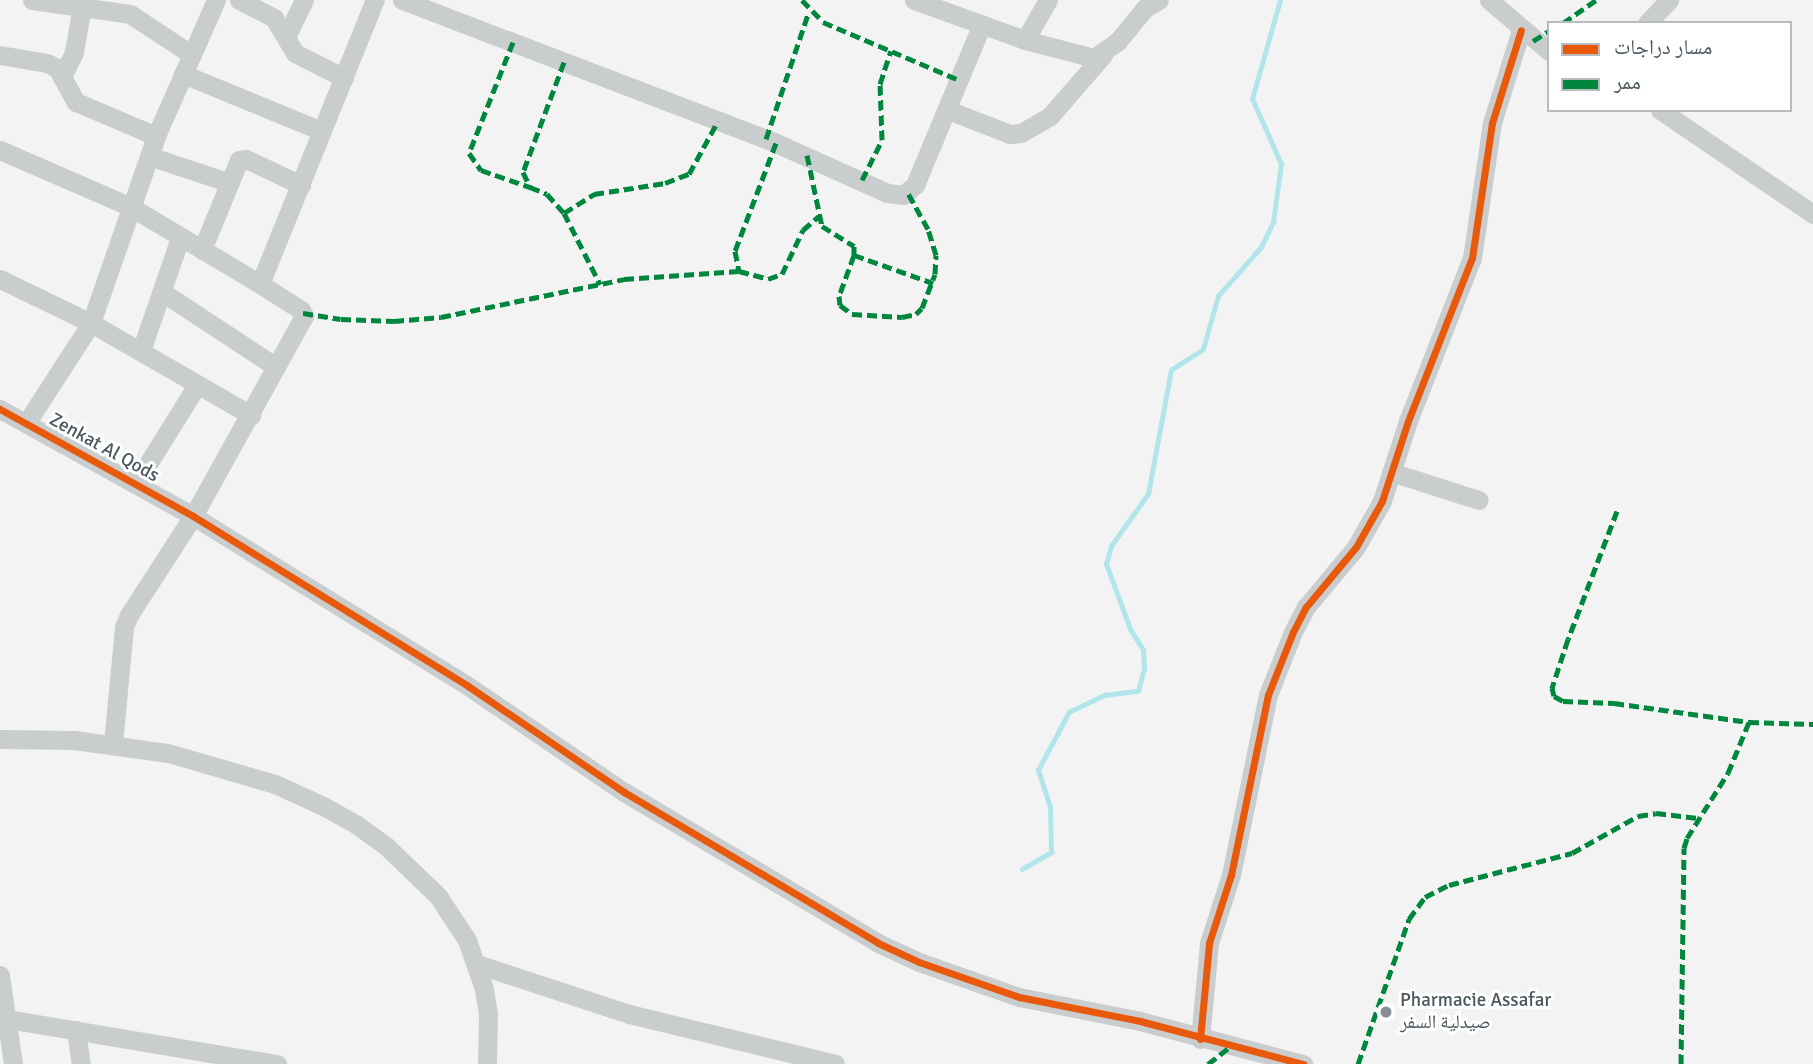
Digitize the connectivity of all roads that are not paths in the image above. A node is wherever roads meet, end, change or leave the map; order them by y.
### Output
1 (32, 0) edge
2 (216, 0) edge
3 (239, 0) edge
4 (304, 0) edge
5 (402, 0) edge
6 (914, 0) edge
7 (1048, 0) edge
8 (1159, 0) edge
9 (1490, 0) edge
10 (1669, 0) edge
11 (374, 1) edge
12 (82, 6) junction
13 (137, 8) edge
14 (1649, 21) edge
15 (982, 24) junction
16 (1521, 30) junction
17 (286, 37) junction
18 (1025, 40) junction
19 (1547, 50) edge
20 (191, 54) junction
21 (0, 55) edge
22 (1103, 55) junction
23 (183, 74) junction
24 (62, 77) junction
25 (344, 78) junction
26 (948, 110) junction
27 (1663, 112) edge
28 (322, 131) junction
29 (156, 136) junction
30 (0, 150) edge
31 (149, 156) junction
32 (230, 183) junction
33 (301, 185) junction
34 (131, 207) junction
35 (1813, 214) edge
36 (180, 238) junction
37 (202, 250) junction
38 (0, 279) edge
39 (260, 284) junction
40 (162, 292) junction
41 (91, 323) junction
42 (141, 351) junction
43 (276, 367) junction
44 (197, 385) junction
45 (0, 409) edge
46 (251, 415) junction
47 (27, 422) junction
48 (1391, 472) junction
49 (136, 483) junction
50 (1479, 500) dead end
51 (193, 516) junction
52 (0, 739) edge
53 (113, 743) junction
54 (477, 964) junction
55 (0, 980) edge
56 (76, 1030) junction
57 (6, 1031) edge
58 (1200, 1039) junction
59 (13, 1064) edge
60 (81, 1064) edge
61 (277, 1064) edge
62 (487, 1064) edge
63 (835, 1064) edge
64 (1303, 1064) edge

1 - 12 street
2 - 20 street
3 - 17 street
4 - 17 street
5 - 26 street
6 - 15 street
7 - 18 street
8 - 22 street
9 - 16 street
10 - 14 street
11 - 25 street
12 - 13 street
12 - 24 street
13 - 20 street
15 - 18 street
15 - 26 street
16 - 19 street
16 - 48 street
17 - 25 street
18 - 22 street
20 - 23 street
21 - 24 street
22 - 26 street
23 - 28 street
23 - 29 street
24 - 29 street
25 - 28 street
27 - 35 street
28 - 33 street
29 - 31 street
30 - 34 street
31 - 32 street
31 - 34 street
32 - 33 street
32 - 37 street
33 - 39 street
34 - 36 street
34 - 41 street
36 - 37 street
36 - 40 street
37 - 39 street
38 - 41 street
39 - 43 street
40 - 42 street
40 - 43 street
41 - 42 street
41 - 47 street
42 - 44 street
43 - 46 street
44 - 46 street
44 - 49 street
45 - 47 street, Zenkat Al Qods
46 - 51 street
47 - 49 street, Zenkat Al Qods
48 - 50 street
48 - 58 street
49 - 51 street, Zenkat Al Qods
51 - 53 street
51 - 58 street, Zenkat Al Qods
52 - 53 street
53 - 54 street
54 - 62 street
54 - 63 street
55 - 57 street
56 - 57 street
56 - 60 street
56 - 61 street
57 - 59 street
58 - 64 street, Zenkat Al Qods

